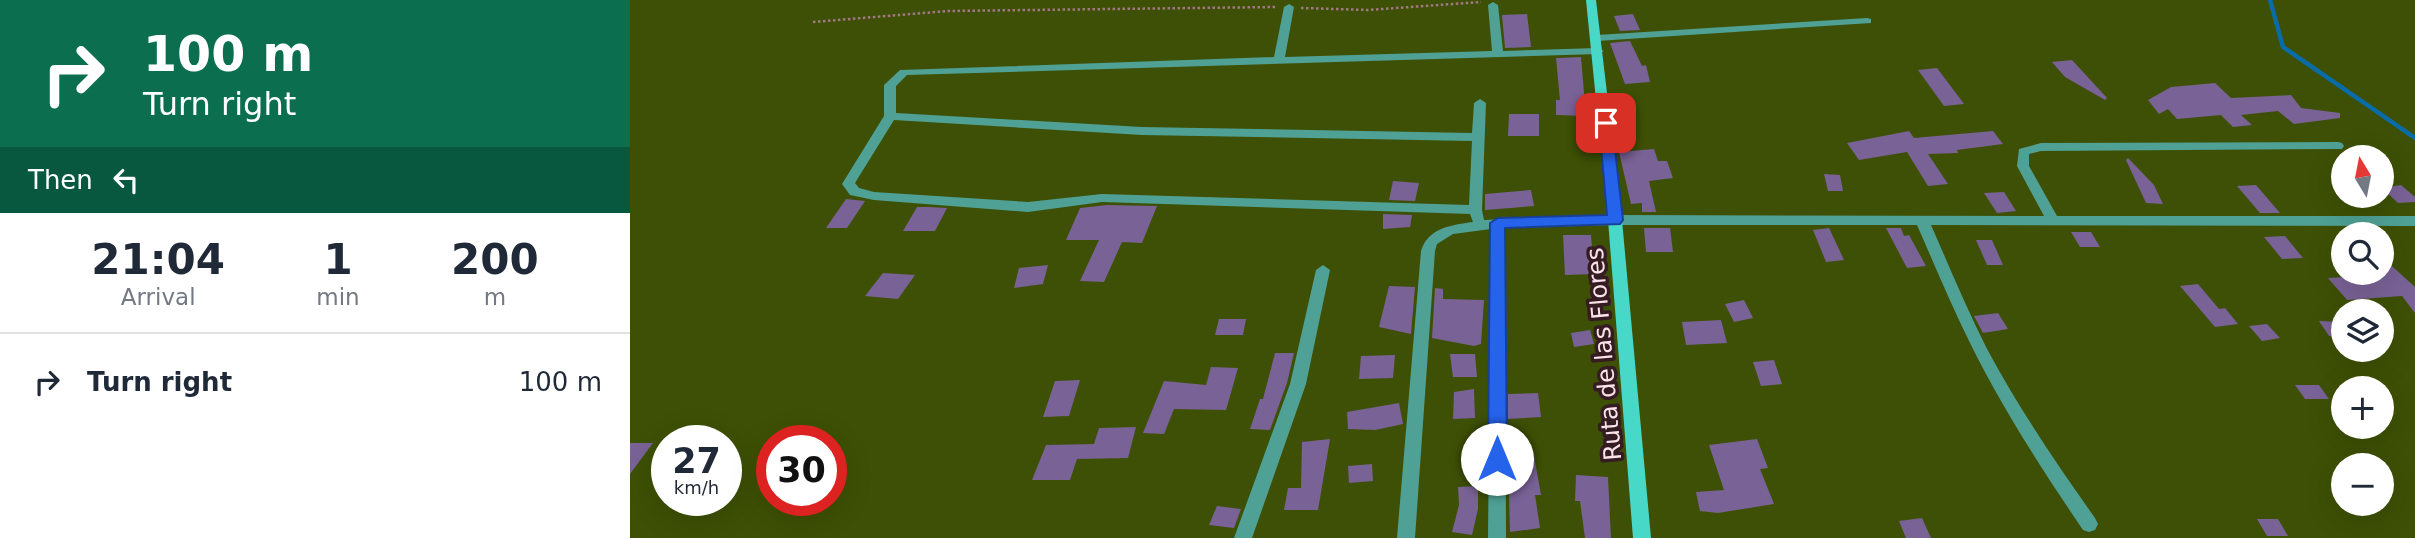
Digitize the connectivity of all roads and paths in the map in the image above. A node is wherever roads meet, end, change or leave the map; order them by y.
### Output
1 (1591, 0) edge
2 (1493, 5) joint
3 (1289, 7) junction
4 (1867, 21) dead end
5 (813, 22) dead end
6 (1597, 44) junction
7 (1499, 53) junction
8 (1279, 61) junction
9 (1480, 103) dead end
10 (890, 116) junction
11 (1478, 137) junction
12 (2331, 146) edge
13 (1477, 217) junction
14 (2052, 219) junction
15 (1615, 220) junction
16 (1922, 220) junction
17 (2415, 221) edge
18 (1498, 223) junction
19 (1324, 270) dead end
20 (2089, 524) dead end
21 (1243, 538) edge
22 (1406, 538) edge
23 (1497, 538) edge
24 (1642, 538) edge

1 - 6 main road, Ruta de las Flores
2 - 3 path
2 - 7 street
3 - 5 path
3 - 8 street
4 - 6 street
6 - 7 street
6 - 15 main road, Ruta de las Flores
7 - 8 street
8 - 10 street
9 - 11 street
10 - 11 street
10 - 13 street
11 - 13 street
12 - 14 street
13 - 18 street
13 - 22 street
14 - 16 street
14 - 17 street
15 - 16 street
15 - 18 street
15 - 24 main road, Ruta de las Flores
16 - 20 street
18 - 23 street
19 - 21 street

